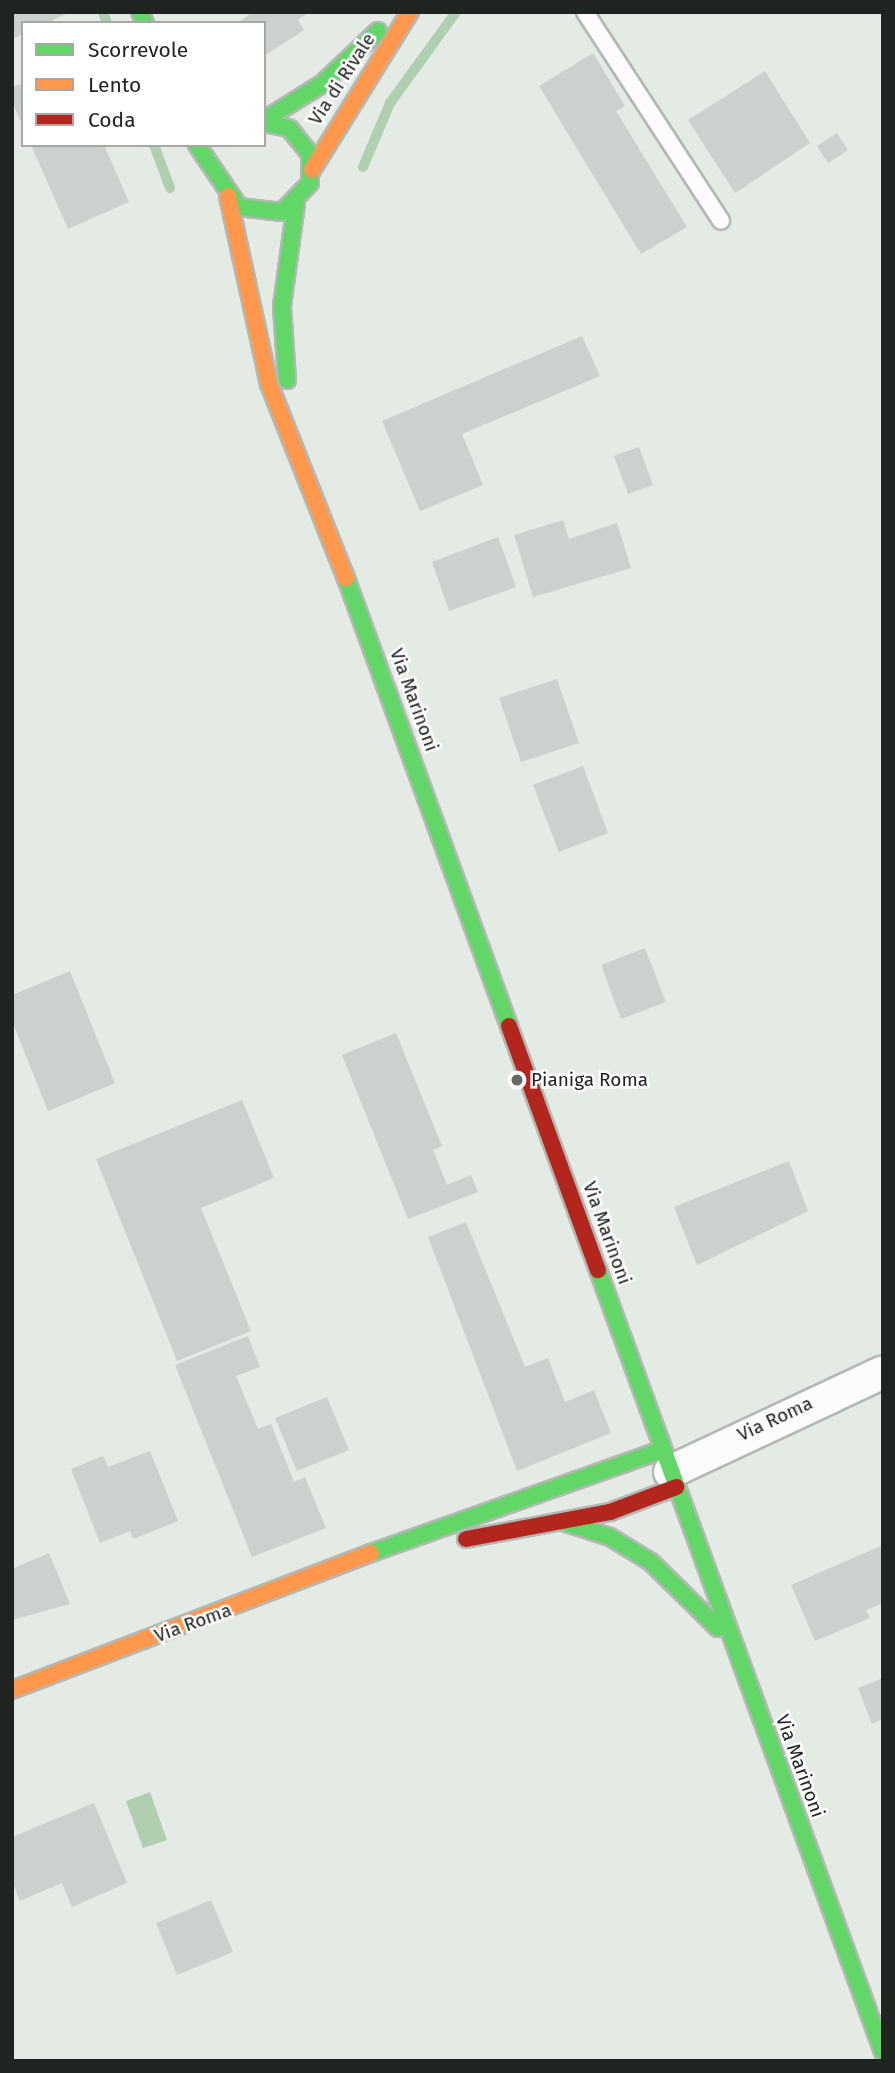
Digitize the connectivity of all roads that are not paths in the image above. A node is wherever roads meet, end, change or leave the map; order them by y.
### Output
1 (401, 12) edge
2 (410, 12) edge
3 (584, 12) edge
4 (266, 121) edge
5 (266, 122) edge
6 (198, 147) edge
7 (223, 152) dead end
8 (312, 170) junction
9 (226, 192) junction
10 (296, 204) junction
11 (721, 221) dead end
12 (292, 429) junction
13 (883, 1372) edge
14 (669, 1470) junction
15 (561, 1521) junction
16 (374, 1557) junction
17 (731, 1642) junction
18 (12, 1690) edge
19 (883, 2052) edge

1 - 4 main road, Via di Rivale
2 - 8 main road, Via di Rivale
3 - 11 lane
5 - 8 main road
6 - 9 main road, Via Marinoni
7 - 9 main road, Via Marinoni
8 - 10 main road, Via Marinoni
9 - 10 main road, Via Marinoni
9 - 12 main road, Via Marinoni
10 - 12 main road, Via Marinoni
12 - 14 main road, Via Marinoni
13 - 14 street, Via Roma
14 - 15 main road
14 - 16 main road
14 - 17 main road, Via Marinoni
15 - 16 main road
15 - 17 main road
16 - 18 main road, Via Roma
17 - 19 main road, Via Marinoni

